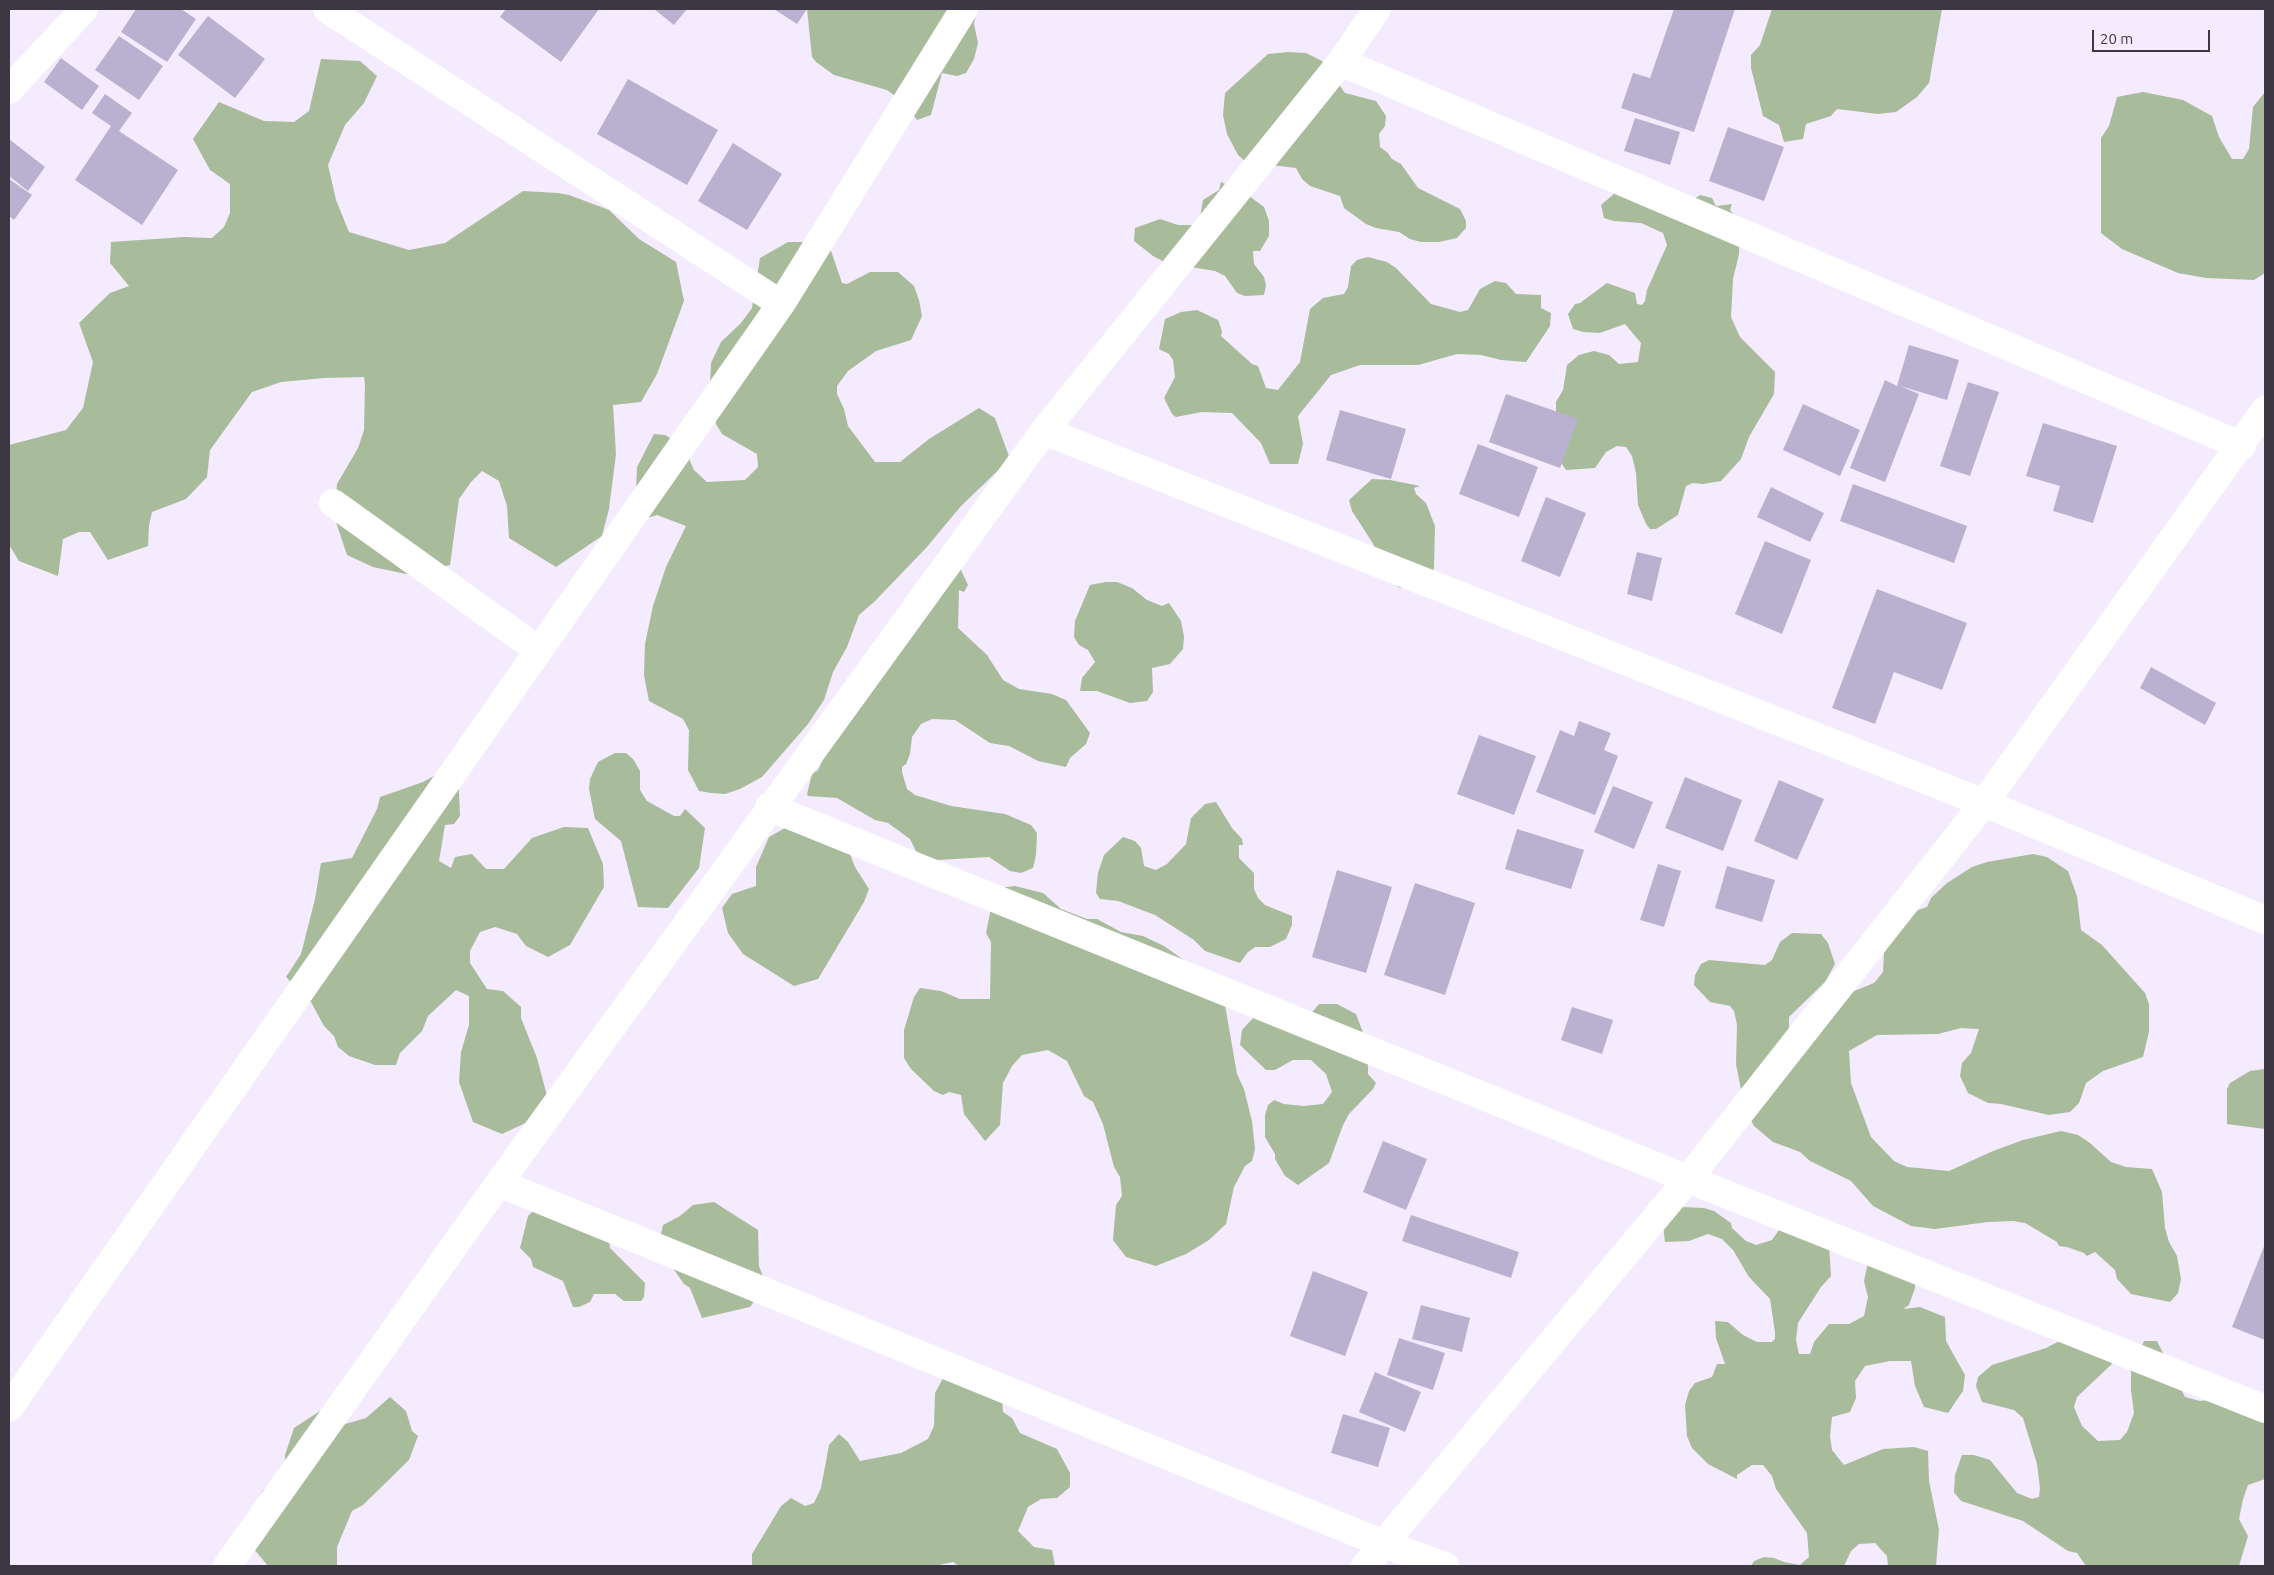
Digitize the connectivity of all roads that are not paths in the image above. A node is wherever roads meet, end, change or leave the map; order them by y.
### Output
1 (84, 9) edge
2 (327, 9) edge
3 (964, 9) edge
4 (1377, 9) edge
5 (1341, 62) junction
6 (9, 90) edge
7 (782, 304) junction
8 (2265, 410) edge
9 (1044, 431) junction
10 (2242, 446) junction
11 (333, 503) dead end
12 (538, 650) junction
13 (1984, 803) junction
14 (770, 807) junction
15 (2265, 920) edge
16 (1688, 1179) junction
17 (499, 1182) junction
18 (9, 1408) edge
19 (2265, 1409) edge
20 (1384, 1544) junction
21 (227, 1566) edge
22 (1365, 1566) edge
23 (1445, 1566) edge

1 - 6 street
2 - 7 street
3 - 7 street
4 - 5 street
5 - 9 street
5 - 10 street
7 - 12 street
8 - 10 street
9 - 13 street
9 - 14 street
10 - 13 street
11 - 12 street
12 - 18 street
13 - 15 street
13 - 16 street
14 - 16 street
14 - 17 street
16 - 19 street
16 - 20 street
17 - 20 street
17 - 21 street
20 - 22 street
20 - 23 street

